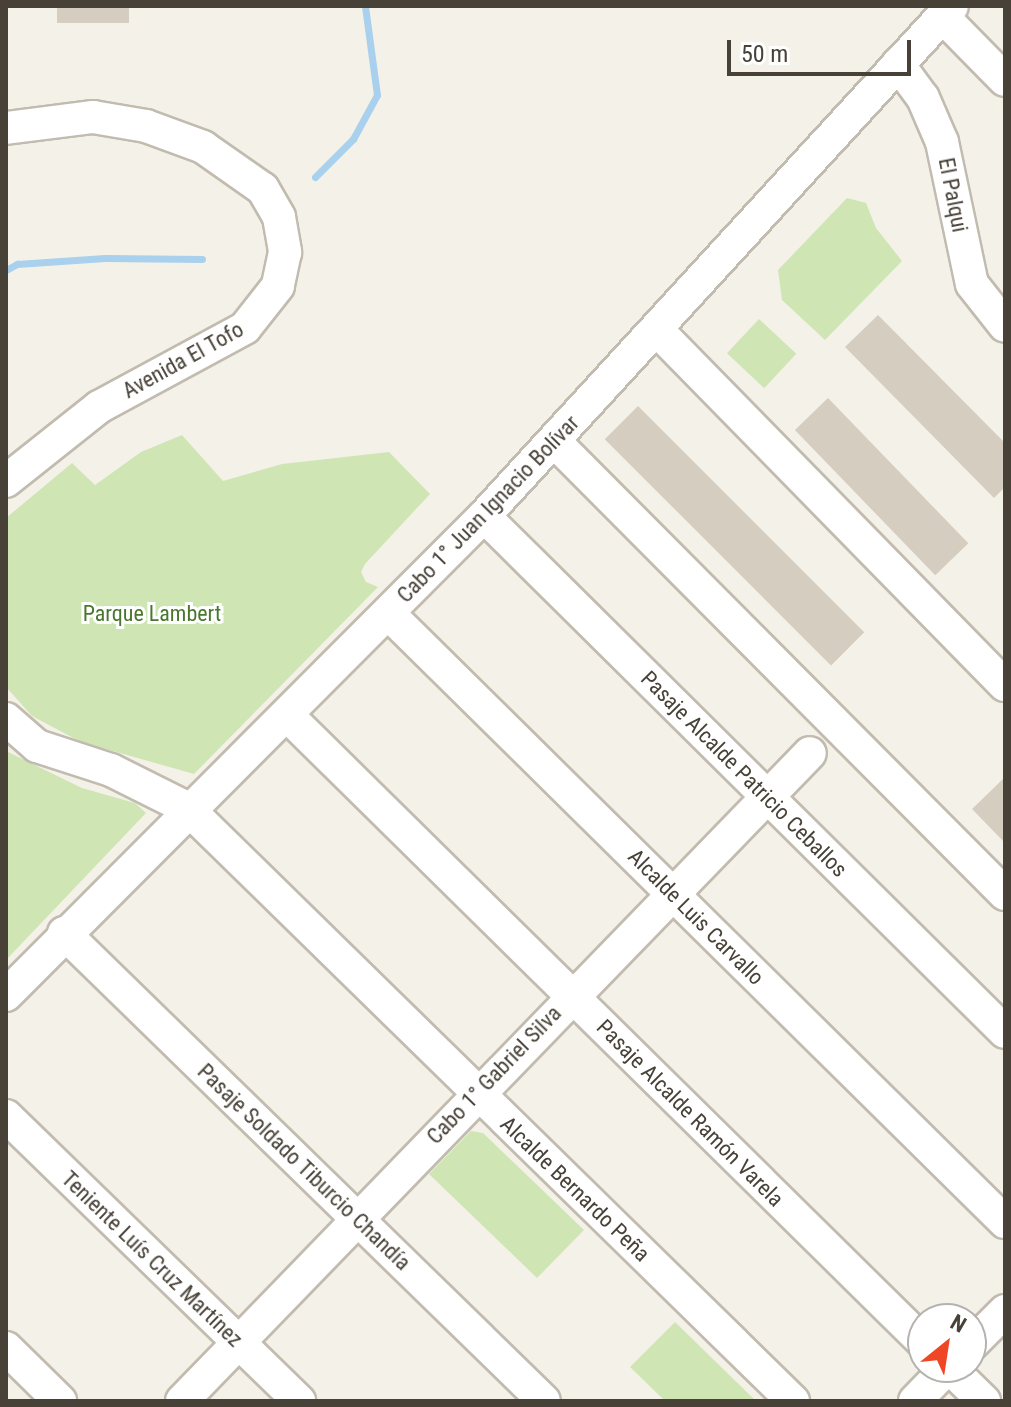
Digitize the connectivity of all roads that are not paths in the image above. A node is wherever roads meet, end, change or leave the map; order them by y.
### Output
1 (947, 11) edge
2 (898, 64) junction
3 (1005, 80) edge
4 (6, 128) edge
5 (1005, 326) edge
6 (657, 330) junction
7 (554, 441) junction
8 (6, 481) edge
9 (484, 516) junction
10 (388, 613) junction
11 (1005, 685) edge
12 (287, 715) junction
13 (6, 719) edge
14 (810, 753) dead end
15 (766, 797) junction
16 (187, 808) junction
17 (672, 893) junction
18 (1005, 894) edge
19 (64, 933) junction
20 (6, 995) edge
21 (571, 995) junction
22 (1005, 1032) edge
23 (476, 1092) junction
24 (6, 1116) edge
25 (358, 1219) junction
26 (1005, 1222) edge
27 (1005, 1311) edge
28 (907, 1326) edge
29 (987, 1329) edge
30 (238, 1342) junction
31 (6, 1348) edge
32 (932, 1383) edge
33 (965, 1383) edge
34 (60, 1401) edge
35 (182, 1401) edge
36 (299, 1401) edge
37 (544, 1401) edge
38 (793, 1401) edge
39 (915, 1401) edge
40 (984, 1401) edge

1 - 2 street, Cabo 1° Juan Ignacio Bolívar
1 - 3 street
2 - 5 street, El Palqui
2 - 6 street, Cabo 1° Juan Ignacio Bolívar
4 - 8 street, Avenida El Tofo
6 - 7 street, Cabo 1° Juan Ignacio Bolívar
6 - 11 street
7 - 9 street, Cabo 1° Juan Ignacio Bolívar
7 - 18 street
9 - 10 street, Cabo 1° Juan Ignacio Bolívar
9 - 15 street, Pasaje Alcalde Patricio Ceballos
10 - 12 street, Cabo 1° Juan Ignacio Bolívar
10 - 17 street, Alcalde Luis Carvallo
12 - 16 street, Cabo 1° Juan Ignacio Bolívar
12 - 21 street, Pasaje Alcalde Ramón Varela
13 - 16 street
14 - 15 street, Cabo 1° Gabriel Silva
15 - 17 street, Cabo 1° Gabriel Silva
15 - 22 street, Pasaje Alcalde Patricio Ceballos
16 - 19 street, Cabo 1° Juan Ignacio Bolívar
16 - 23 street, Alcalde Bernardo Peña
17 - 21 street, Cabo 1° Gabriel Silva
17 - 26 street, Alcalde Luis Carvallo
19 - 20 street, Cabo 1° Juan Ignacio Bolívar
19 - 25 street, Pasaje Soldado Tiburcio Chandía
21 - 23 street, Cabo 1° Gabriel Silva
21 - 28 street, Pasaje Alcalde Ramón Varela
23 - 25 street, Cabo 1° Gabriel Silva
23 - 38 street, Alcalde Bernardo Peña
24 - 30 street, Teniente Luís Cruz Martínez
25 - 30 street, Cabo 1° Gabriel Silva
25 - 37 street, Pasaje Soldado Tiburcio Chandía
27 - 29 street
30 - 35 street, Cabo 1° Gabriel Silva
30 - 36 street, Teniente Luís Cruz Martínez
31 - 34 street
32 - 39 street
33 - 40 street

